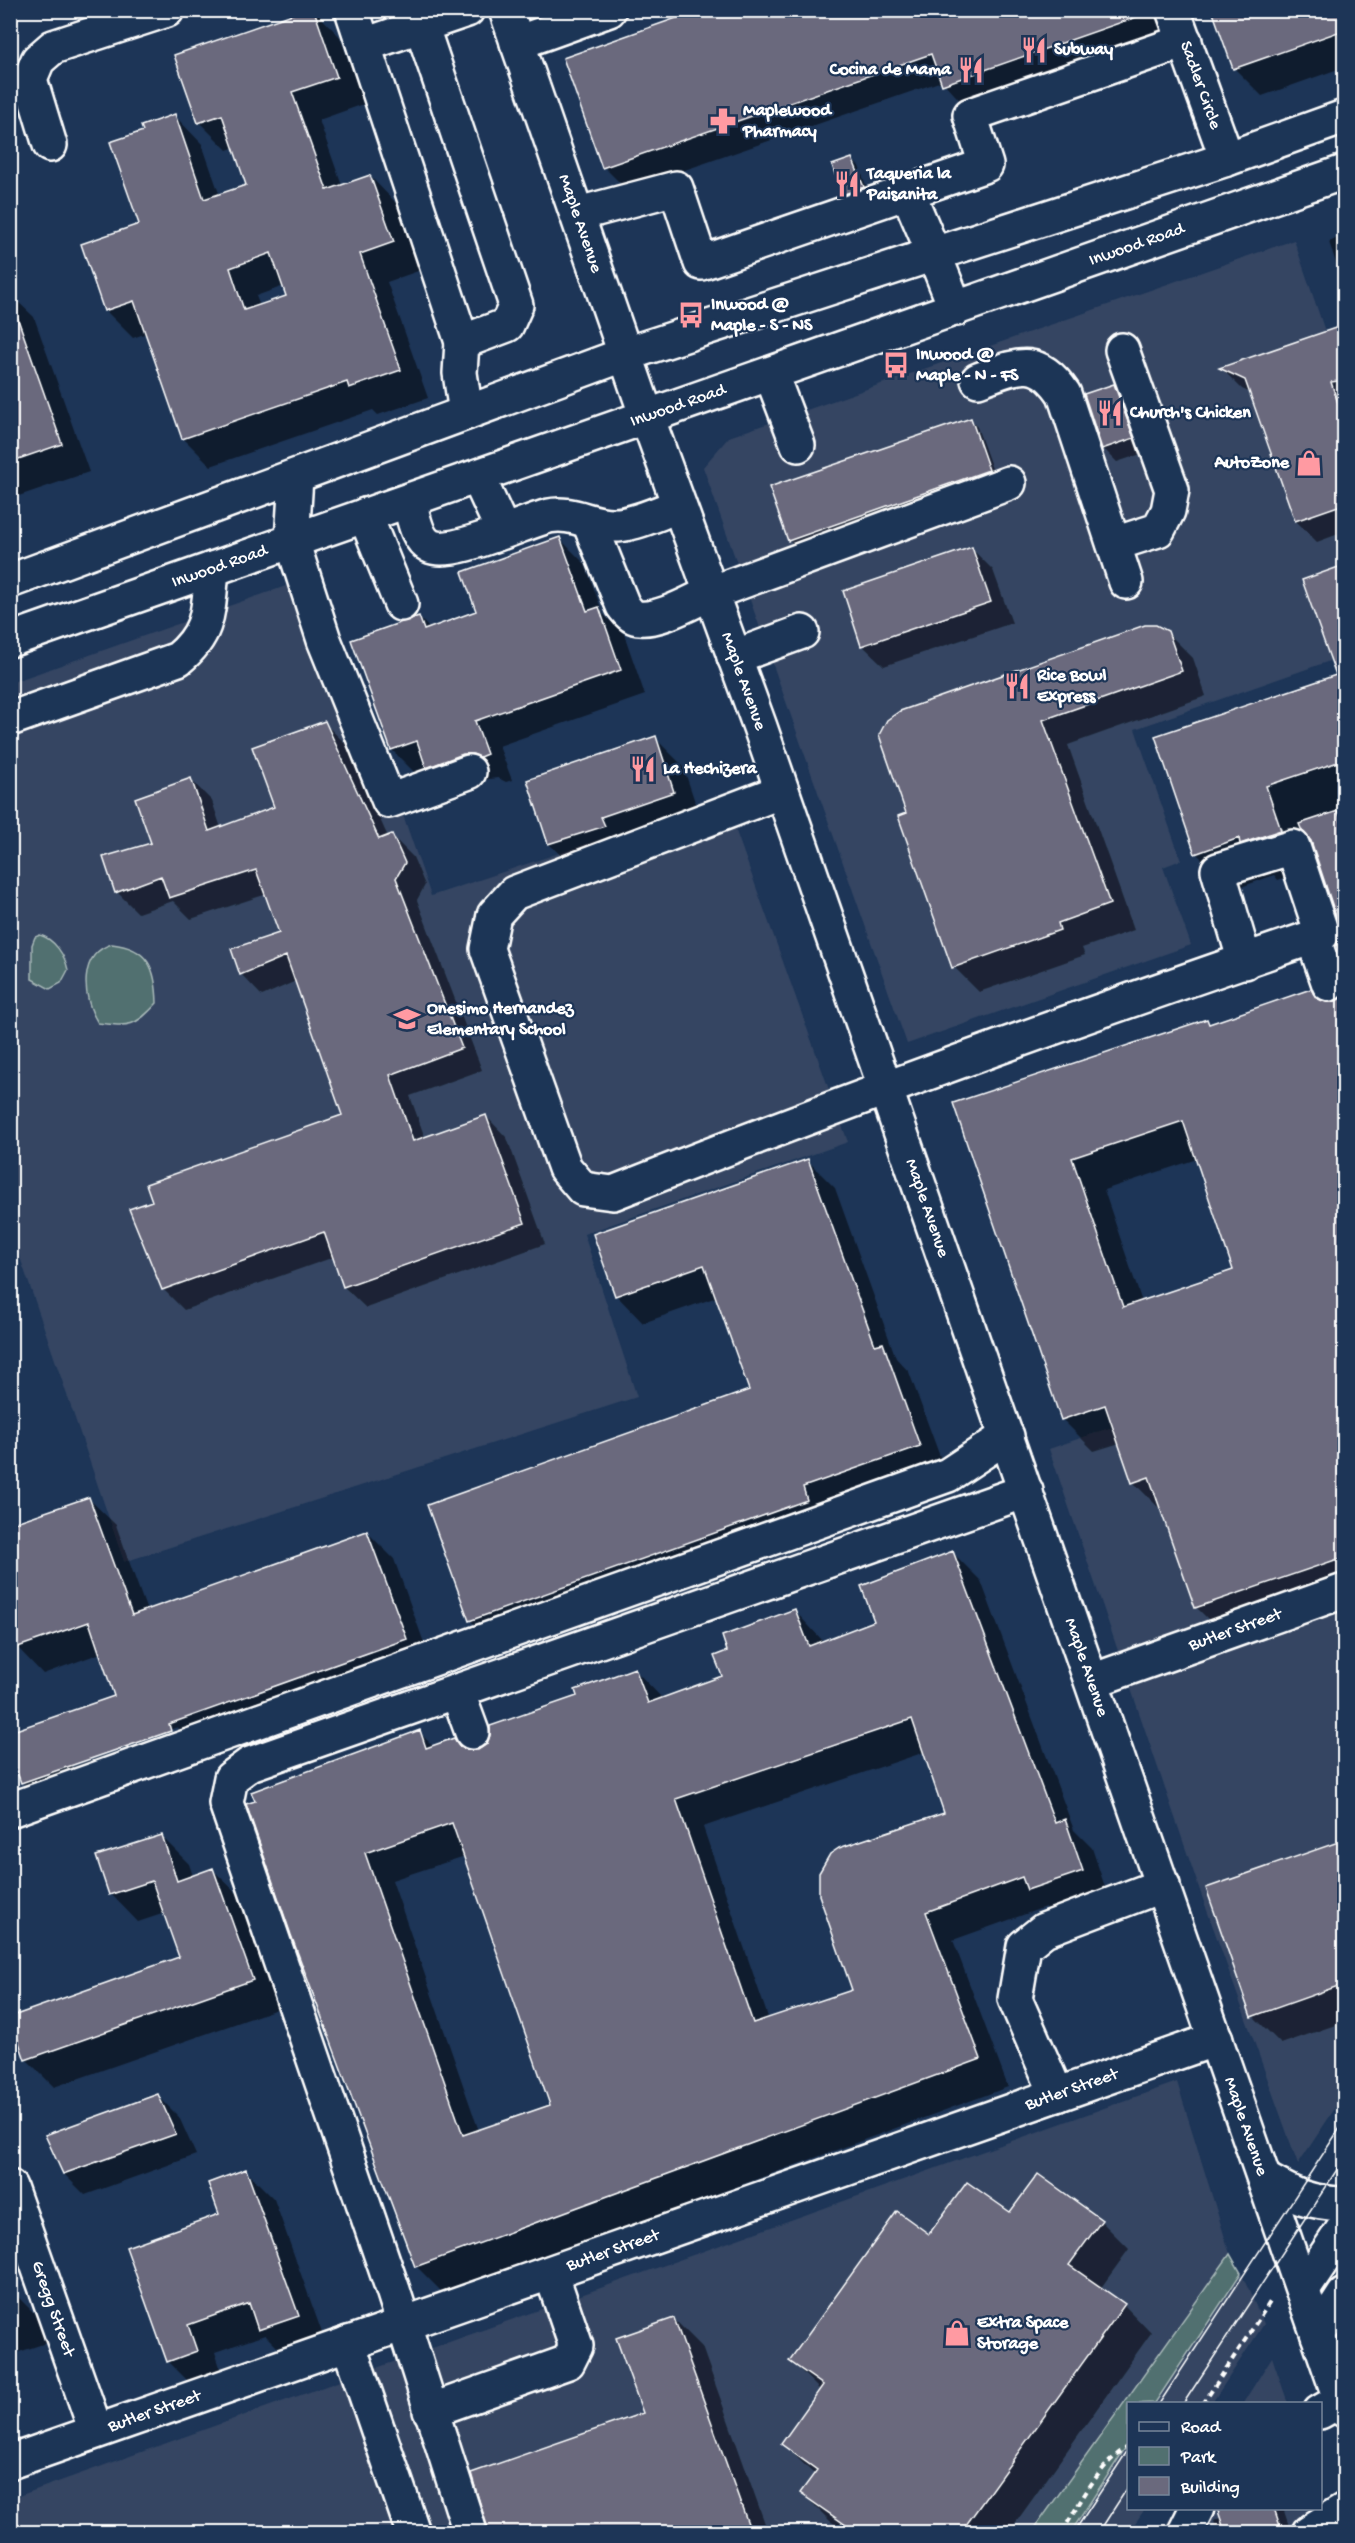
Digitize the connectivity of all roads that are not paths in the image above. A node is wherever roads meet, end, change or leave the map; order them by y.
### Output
1 (167, 10) edge
2 (352, 10) edge
3 (467, 10) edge
4 (506, 10) edge
5 (609, 10) edge
6 (1173, 10) edge
7 (419, 18) edge
8 (1185, 41) junction
9 (518, 43) junction
10 (364, 45) junction
11 (1344, 117) edge
12 (50, 145) dead end
13 (1227, 159) junction
14 (1344, 172) edge
15 (908, 193) junction
16 (1246, 208) junction
17 (578, 214) junction
18 (934, 254) junction
19 (956, 309) junction
20 (462, 342) junction
21 (1122, 350) dead end
22 (626, 354) junction
23 (771, 374) junction
24 (978, 380) dead end
25 (466, 413) junction
26 (647, 417) junction
27 (798, 445) dead end
28 (296, 477) junction
29 (478, 477) junction
30 (1009, 483) dead end
31 (409, 501) junction
32 (679, 506) junction
33 (365, 515) junction
34 (589, 522) junction
35 (503, 531) junction
36 (292, 542) junction
37 (1114, 544) junction
38 (212, 569) junction
39 (10, 581) edge
40 (1126, 582) dead end
41 (711, 593) junction
42 (401, 604) dead end
43 (802, 632) dead end
44 (10, 640) edge
45 (734, 657) junction
46 (10, 719) edge
47 (469, 772) dead end
48 (782, 791) junction
49 (1312, 938) junction
50 (1245, 962) junction
51 (1329, 984) dead end
52 (885, 1087) junction
53 (1006, 1436) junction
54 (1026, 1491) junction
55 (1344, 1591) edge
56 (1092, 1681) junction
57 (457, 1691) junction
58 (472, 1732) dead end
59 (10, 1810) edge
60 (1163, 1885) junction
61 (1216, 2039) junction
62 (1057, 2095) junction
63 (1265, 2179) junction
64 (10, 2187) edge
65 (1344, 2204) edge
66 (1344, 2228) edge
67 (18, 2229) edge
68 (551, 2273) junction
69 (1303, 2289) junction
70 (1344, 2295) edge
71 (403, 2325) junction
72 (1331, 2330) edge
73 (348, 2343) junction
74 (1335, 2407) edge
75 (430, 2411) junction
76 (96, 2431) junction
77 (10, 2462) edge
78 (1196, 2510) edge
79 (413, 2532) edge
80 (470, 2532) edge
81 (1185, 2532) edge

1 - 12 main road
2 - 10 main road
3 - 7 main road
4 - 9 main road, Maple Avenue
5 - 9 main road
6 - 8 main road, Sadler Circle
7 - 10 main road
7 - 20 main road
8 - 13 main road, Sadler Circle
8 - 15 main road
9 - 17 main road, Maple Avenue
10 - 20 main road
11 - 13 main road
13 - 16 main road, Sadler Circle
13 - 18 main road
14 - 16 main road, Inwood Road
15 - 17 main road
15 - 18 main road
16 - 19 main road, Inwood Road
17 - 22 main road, Maple Avenue
18 - 19 main road
18 - 22 main road
19 - 23 main road, Inwood Road
20 - 25 main road
21 - 37 main road
22 - 25 main road
22 - 26 main road, Maple Avenue
23 - 26 main road, Inwood Road
23 - 27 main road
24 - 37 main road
25 - 28 main road
26 - 29 main road, Inwood Road
26 - 32 main road, Maple Avenue
28 - 36 main road
28 - 39 main road
29 - 31 main road, Inwood Road
29 - 35 main road
30 - 41 main road
31 - 33 main road, Inwood Road
31 - 35 main road
32 - 34 main road
32 - 41 main road, Maple Avenue
33 - 36 main road, Inwood Road
33 - 42 main road
34 - 35 main road
34 - 41 main road
36 - 38 main road, Inwood Road
36 - 47 main road
37 - 40 main road
38 - 44 main road, Inwood Road
38 - 46 main road
41 - 45 main road, Maple Avenue
43 - 45 main road
45 - 48 main road, Maple Avenue
48 - 52 main road, Maple Avenue
48 - 52 main road
49 - 50 main road
49 - 50 main road
49 - 51 main road
50 - 52 main road
52 - 53 main road, Maple Avenue
53 - 54 main road, Maple Avenue
53 - 59 main road
54 - 56 main road, Maple Avenue
54 - 57 main road
55 - 56 main road, Butler Street
56 - 60 main road, Maple Avenue
57 - 58 main road
57 - 71 main road
60 - 61 main road, Maple Avenue
60 - 62 main road
61 - 62 main road, Butler Street
61 - 63 main road, Maple Avenue
62 - 68 main road, Butler Street
63 - 65 main road
63 - 69 main road, Maple Avenue
64 - 67 main road, Gregg Street
66 - 69 main road
67 - 76 main road, Gregg Street
68 - 71 main road, Butler Street
68 - 75 main road
69 - 72 main road, Maple Avenue
70 - 72 main road
71 - 73 main road, Butler Street
71 - 75 main road
72 - 74 main road, Maple Avenue
73 - 76 main road, Butler Street
73 - 79 main road
75 - 80 main road
76 - 77 main road, Butler Street
78 - 81 main road

